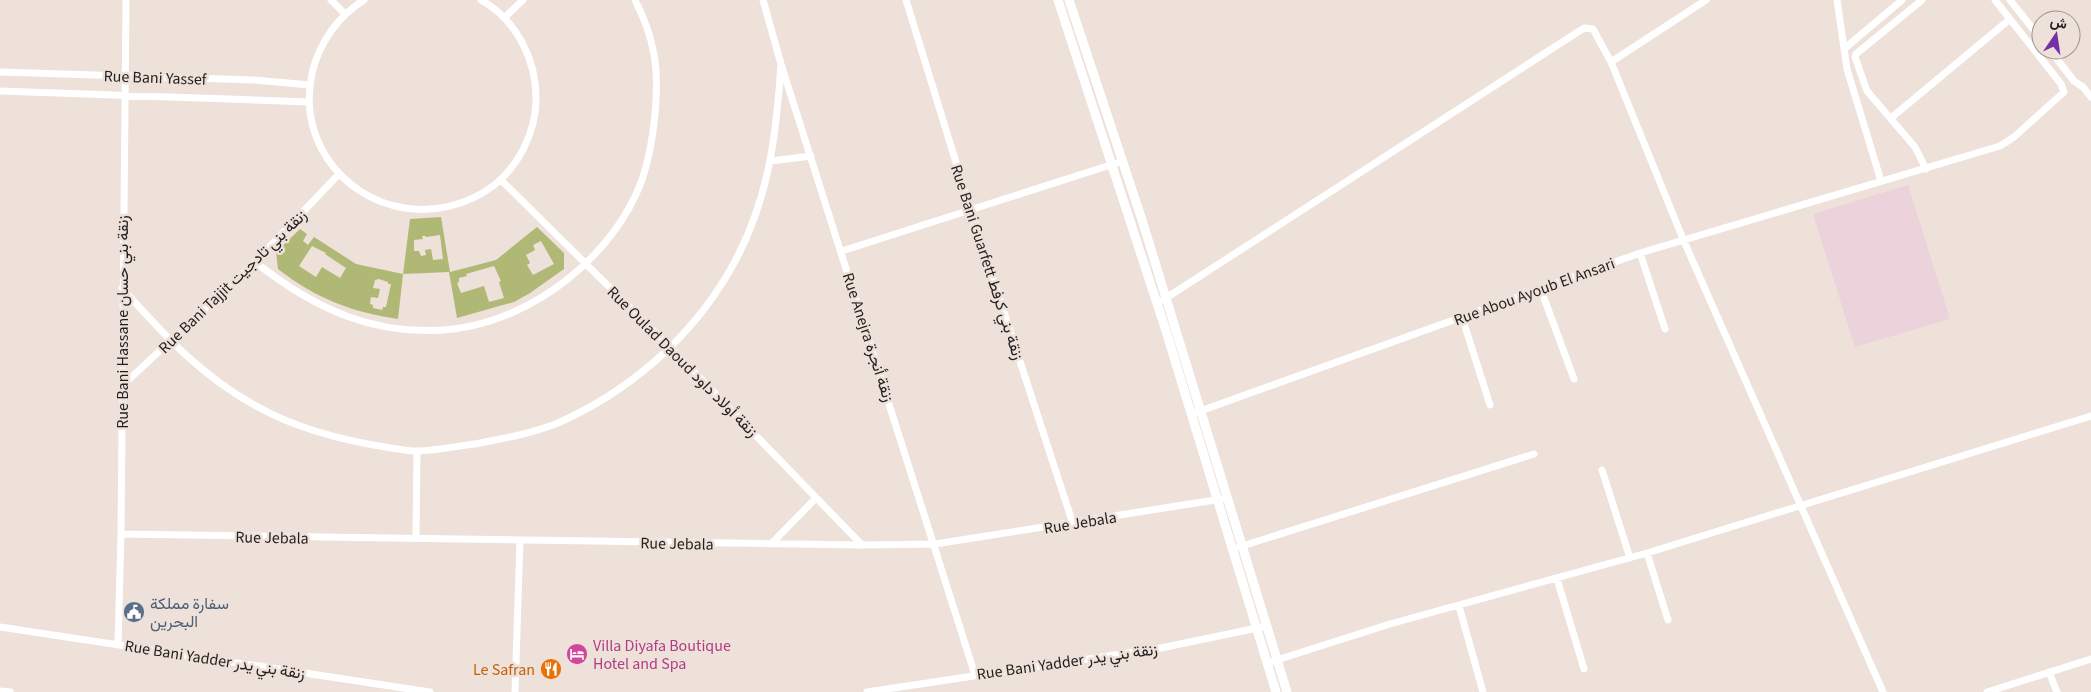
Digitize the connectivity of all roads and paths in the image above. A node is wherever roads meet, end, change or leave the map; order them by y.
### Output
1 (126, 0) edge
2 (331, 0) edge
3 (364, 0) edge
4 (480, 0) edge
5 (523, 0) edge
6 (635, 0) edge
7 (763, 0) edge
8 (906, 0) edge
9 (1058, 0) edge
10 (1069, 0) edge
11 (1706, 0) edge
12 (1837, 0) edge
13 (1902, 0) edge
14 (1922, 0) edge
15 (1995, 0) edge
16 (2010, 0) edge
17 (345, 14) junction
18 (504, 18) junction
19 (2010, 19) junction
20 (2031, 26) edge
21 (1844, 49) junction
22 (2058, 60) edge
23 (1611, 62) junction
24 (781, 64) junction
25 (0, 72) edge
26 (124, 76) junction
27 (310, 85) junction
28 (0, 91) edge
29 (124, 96) junction
30 (2091, 97) edge
31 (309, 102) junction
32 (1892, 118) junction
33 (811, 156) junction
34 (771, 161) junction
35 (1123, 161) junction
36 (1112, 164) junction
37 (1926, 169) junction
38 (339, 174) junction
39 (501, 180) junction
40 (1881, 181) junction
41 (971, 210) junction
42 (1683, 239) junction
43 (842, 251) junction
44 (1640, 253) junction
45 (256, 262) junction
46 (585, 264) junction
47 (122, 288) junction
48 (1541, 290) junction
49 (1167, 298) junction
50 (1157, 303) junction
51 (1462, 317) junction
52 (1666, 329) dead end
53 (171, 342) junction
54 (671, 348) junction
55 (1574, 379) dead end
56 (122, 386) junction
57 (1490, 406) dead end
58 (1202, 411) junction
59 (1192, 414) junction
60 (2091, 416) edge
61 (417, 452) junction
62 (1534, 454) dead end
63 (1602, 470) dead end
64 (816, 498) junction
65 (1228, 498) junction
66 (1217, 500) junction
67 (1800, 507) junction
68 (1073, 524) junction
69 (121, 534) junction
70 (416, 538) junction
71 (520, 540) junction
72 (771, 544) junction
73 (934, 544) junction
74 (862, 546) junction
75 (1243, 546) junction
76 (1232, 549) junction
77 (1647, 554) junction
78 (1630, 558) junction
79 (1557, 579) junction
80 (1459, 606) junction
81 (1668, 620) dead end
82 (0, 626) edge
83 (1267, 626) junction
84 (1256, 629) junction
85 (118, 644) junction
86 (2091, 659) edge
87 (1277, 660) junction
88 (1266, 663) junction
89 (1584, 670) dead end
90 (2049, 672) junction
91 (975, 675) junction
92 (891, 690) edge
93 (0, 691) edge
94 (10, 692) edge
95 (430, 692) edge
96 (515, 692) edge
97 (867, 692) edge
98 (1276, 692) edge
99 (1288, 692) edge
100 (1483, 692) edge
101 (1883, 692) edge
102 (1987, 692) edge
103 (2057, 692) edge

1 - 26 street, Rue Bani Hassane زنقة بني حسان
2 - 17 street
3 - 17 street
4 - 18 street
5 - 18 street
6 - 46 street
7 - 24 street, Rue Anejra زنقة أنجرة
8 - 41 street, Rue Bani Guarfett زنقة بني كرفط
9 - 36 street
10 - 35 street
11 - 23 street
12 - 21 street
13 - 21 street
14 - 32 street
15 - 19 street
16 - 20 street
17 - 27 street
18 - 39 street
19 - 32 street
19 - 37 street, Rue Abou Ayoub El Ansari
21 - 40 street
22 - 30 street
23 - 42 street
23 - 49 street
24 - 33 street, Rue Anejra زنقة أنجرة
24 - 34 street
25 - 26 street, Rue Bani Yassef
26 - 27 street, Rue Bani Yassef
26 - 29 street, Rue Bani Hassane زنقة بني حسان
27 - 31 street
28 - 29 street, Rue Bani Yassef
29 - 31 street, Rue Bani Yassef
29 - 47 street, Rue Bani Hassane زنقة بني حسان
31 - 38 street
32 - 37 street
33 - 34 street
33 - 43 street, Rue Anejra زنقة أنجرة
34 - 54 street
35 - 36 street
35 - 49 street
36 - 41 street
36 - 50 street
37 - 40 street, Rue Abou Ayoub El Ansari
38 - 39 street
38 - 45 street, Rue Bani Tajjit زنقة بني تادجيت
39 - 46 street, Rue Oulad Daoud زنقة أولاد داود
40 - 42 street, Rue Abou Ayoub El Ansari
41 - 43 street
41 - 68 street, Rue Bani Guarfett زنقة بني كرفط
42 - 44 street, Rue Abou Ayoub El Ansari
42 - 67 street
43 - 73 street, Rue Anejra زنقة أنجرة
44 - 48 street, Rue Abou Ayoub El Ansari
44 - 52 street
45 - 46 street
45 - 53 street, Rue Bani Tajjit زنقة بني تادجيت
46 - 54 street, Rue Oulad Daoud زنقة أولاد داود
47 - 53 street
47 - 56 street, Rue Bani Hassane زنقة بني حسان
48 - 51 street, Rue Abou Ayoub El Ansari
48 - 55 street
49 - 50 street
49 - 58 street
50 - 59 street
51 - 57 street
51 - 58 street, Rue Abou Ayoub El Ansari
53 - 56 street, Rue Bani Tajjit زنقة بني تادجيت
53 - 61 street
54 - 61 street
54 - 64 street, Rue Oulad Daoud زنقة أولاد داود
56 - 69 street, Rue Bani Hassane زنقة بني حسان
58 - 59 street, Rue Abou Ayoub El Ansari
58 - 65 street
59 - 66 street
60 - 67 street
61 - 70 street
62 - 75 street
63 - 78 street
64 - 72 street
64 - 74 street, Rue Oulad Daoud زنقة أولاد داود
65 - 66 street, Rue Jebala
65 - 75 street
66 - 68 street, Rue Jebala
66 - 76 street
67 - 77 street
67 - 101 street
68 - 73 street, Rue Jebala
69 - 70 street, Rue Jebala
69 - 85 street, Rue Bani Hassane زنقة بني حسان
70 - 71 street, Rue Jebala
71 - 72 street, Rue Jebala
71 - 96 street
72 - 74 street, Rue Jebala
73 - 74 street, Rue Jebala
73 - 91 street, Rue Anejra زنقة أنجرة
75 - 76 street
75 - 83 street
76 - 84 street
77 - 78 street
77 - 81 street
78 - 79 street
79 - 80 street
79 - 89 street
80 - 87 street
80 - 100 street
82 - 85 street, Rue Bani Yadder زنقة بني يدر
83 - 84 street, Rue Bani Yadder زنقة بني يدر
83 - 87 street
84 - 88 street
84 - 91 street, Rue Bani Yadder زنقة بني يدر
85 - 95 street, Rue Bani Yadder زنقة بني يدر
86 - 90 street
87 - 88 street
87 - 99 street
88 - 98 street
90 - 102 street
90 - 103 street
91 - 92 street, Rue Bani Yadder زنقة بني يدر
92 - 97 street, Rue Bani Yadder زنقة بني يدر
93 - 94 street

